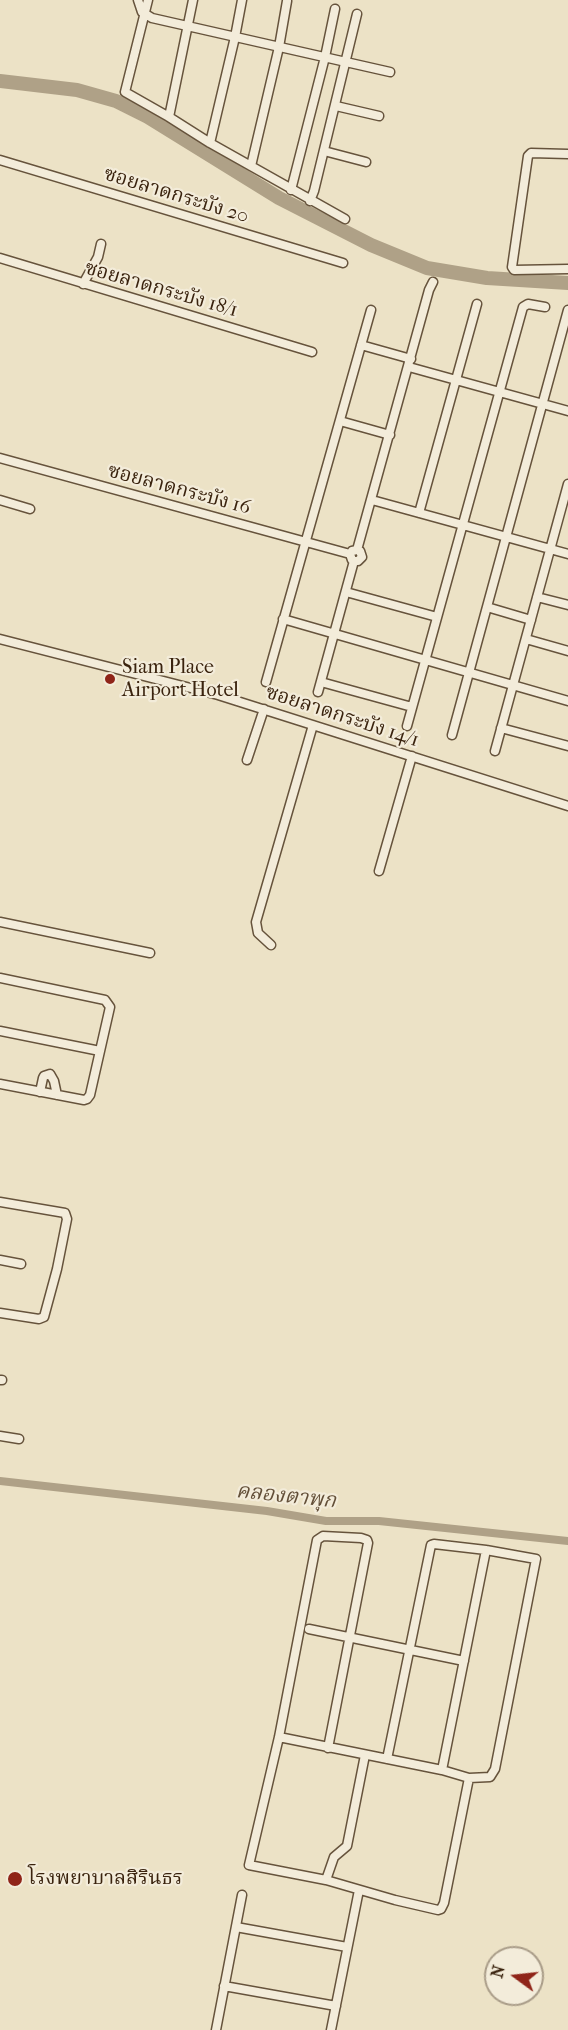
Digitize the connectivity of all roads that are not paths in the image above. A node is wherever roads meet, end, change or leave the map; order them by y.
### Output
1 (138, 0) edge
2 (148, 0) edge
3 (193, 0) edge
4 (242, 0) edge
5 (287, 1) edge
6 (335, 9) dead end
7 (357, 14) dead end
8 (144, 15) junction
9 (188, 26) junction
10 (235, 37) junction
11 (279, 47) junction
12 (325, 57) junction
13 (346, 62) junction
14 (390, 72) dead end
15 (336, 106) junction
16 (379, 116) dead end
17 (169, 117) junction
18 (210, 143) junction
19 (324, 151) junction
20 (568, 154) edge
21 (0, 160) edge
22 (366, 162) dead end
23 (251, 166) junction
24 (291, 190) junction
25 (309, 201) junction
26 (345, 219) dead end
27 (101, 244) dead end
28 (0, 258) edge
29 (343, 263) dead end
30 (568, 269) edge
31 (434, 282) dead end
32 (83, 284) junction
33 (477, 304) dead end
34 (545, 307) dead end
35 (371, 310) dead end
36 (568, 310) edge
37 (361, 345) junction
38 (312, 352) dead end
39 (410, 363) junction
40 (456, 380) junction
41 (499, 392) junction
42 (542, 404) junction
43 (568, 411) edge
44 (340, 421) junction
45 (390, 435) junction
46 (0, 458) edge
47 (568, 484) edge
48 (0, 500) edge
49 (372, 500) junction
50 (565, 507) edge
51 (30, 508) dead end
52 (419, 513) junction
53 (462, 525) junction
54 (506, 537) junction
55 (306, 542) junction
56 (550, 549) junction
57 (568, 554) edge
58 (354, 555) junction
59 (346, 592) junction
60 (537, 597) junction
61 (568, 605) edge
62 (487, 607) junction
63 (437, 617) junction
64 (283, 619) junction
65 (531, 620) junction
66 (335, 634) junction
67 (0, 639) edge
68 (526, 639) junction
69 (568, 651) edge
70 (425, 659) junction
71 (470, 672) junction
72 (266, 682) dead end
73 (321, 682) junction
74 (513, 684) junction
75 (318, 692) dead end
76 (568, 701) edge
77 (412, 707) junction
78 (264, 709) junction
79 (313, 725) junction
80 (407, 726) dead end
81 (501, 728) junction
82 (452, 735) dead end
83 (568, 746) edge
84 (495, 751) dead end
85 (412, 756) junction
86 (247, 760) dead end
87 (568, 806) edge
88 (379, 871) dead end
89 (0, 922) edge
90 (271, 945) dead end
91 (150, 953) dead end
92 (0, 978) edge
93 (0, 1031) edge
94 (100, 1051) junction
95 (0, 1084) edge
96 (40, 1092) junction
97 (57, 1095) junction
98 (0, 1202) edge
99 (0, 1260) edge
100 (21, 1264) dead end
101 (0, 1313) edge
102 (0, 1436) edge
103 (19, 1439) dead end
104 (486, 1550) junction
105 (309, 1629) dead end
106 (350, 1638) junction
107 (409, 1650) junction
108 (464, 1661) junction
109 (279, 1737) junction
110 (328, 1748) junction
111 (365, 1755) junction
112 (387, 1759) junction
113 (442, 1770) junction
114 (469, 1778) junction
115 (326, 1880) junction
116 (359, 1890) junction
117 (242, 1895) dead end
118 (236, 1927) junction
119 (347, 1947) junction
120 (224, 1986) junction
121 (336, 2006) junction
122 (216, 2030) edge
123 (331, 2030) edge

1 - 8 street
2 - 8 street
3 - 9 street
4 - 10 street
5 - 11 street
6 - 12 street
7 - 13 street
8 - 9 street
8 - 17 street
9 - 10 street
9 - 17 street
10 - 11 street
10 - 18 street
11 - 12 street
11 - 23 street
12 - 13 street
12 - 24 street
13 - 14 street
13 - 15 street
15 - 16 street
15 - 19 street
17 - 18 street
18 - 23 street
19 - 22 street
19 - 25 street
20 - 30 street
21 - 29 street, ซอยลาดกระบัง 20
23 - 24 street
24 - 25 street
25 - 26 street
27 - 32 street
28 - 32 street, ซอยลาดกระบัง 18/1
31 - 39 street
32 - 38 street, ซอยลาดกระบัง 18/1
33 - 40 street
34 - 41 street
35 - 37 street
36 - 42 street
37 - 39 street
37 - 44 street
39 - 40 street
39 - 45 street
40 - 41 street
40 - 52 street
41 - 42 street
41 - 53 street
42 - 43 street
42 - 54 street
44 - 45 street
44 - 55 street
45 - 49 street
46 - 55 street, ซอยลาดกระบัง 16
47 - 50 street
48 - 51 street
49 - 52 street
49 - 58 street
50 - 56 street
52 - 53 street
53 - 54 street
53 - 63 street
54 - 56 street
54 - 62 street
55 - 58 street, ซอยลาดกระบัง 16
55 - 64 street
56 - 57 street
56 - 60 street
58 - 59 street
59 - 63 street
59 - 66 street
60 - 61 street
60 - 65 street
62 - 65 street
62 - 71 street
63 - 70 street
64 - 66 street
64 - 72 street
65 - 68 street
66 - 70 street
66 - 73 street
67 - 78 street, ซอยลาดกระบัง 14/1
68 - 69 street
68 - 74 street
70 - 71 street
70 - 77 street
71 - 74 street
71 - 82 street
73 - 75 street
73 - 77 street
74 - 76 street
74 - 81 street
77 - 80 street
78 - 79 street, ซอยลาดกระบัง 14/1
78 - 86 street
79 - 85 street, ซอยลาดกระบัง 14/1
79 - 90 street
81 - 83 street
81 - 84 street
85 - 87 street, ซอยลาดกระบัง 14/1
85 - 88 street
89 - 91 street
92 - 94 street
93 - 94 street
94 - 97 street
95 - 96 street
96 - 97 street
96 - 97 street
98 - 101 street
99 - 100 street
102 - 103 street
104 - 107 street
104 - 108 street
104 - 114 street
105 - 106 street
106 - 107 street
106 - 109 street
106 - 110 street
107 - 108 street
107 - 112 street
108 - 113 street
109 - 110 street
109 - 115 street
110 - 111 street
111 - 112 street
111 - 115 street
112 - 113 street
113 - 114 street
114 - 116 street
115 - 116 street
116 - 119 street
117 - 118 street
118 - 119 street
118 - 120 street
119 - 121 street
120 - 121 street
120 - 122 street
121 - 123 street

